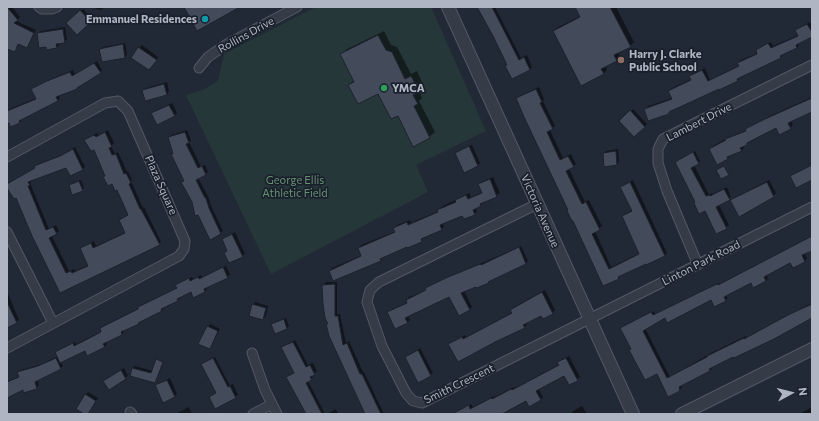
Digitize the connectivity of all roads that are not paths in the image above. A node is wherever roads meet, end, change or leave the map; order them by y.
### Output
1 (39, 7) edge
2 (57, 7) edge
3 (297, 7) edge
4 (448, 7) edge
5 (812, 65) edge
6 (199, 68) dead end
7 (7, 157) edge
8 (537, 204) junction
9 (812, 207) edge
10 (7, 232) edge
11 (698, 265) junction
12 (589, 319) junction
13 (53, 323) junction
14 (7, 348) edge
15 (812, 349) edge
16 (252, 353) dead end
17 (272, 404) junction
18 (252, 414) edge
19 (278, 414) edge
20 (633, 414) edge
21 (682, 414) edge

1 - 2 street
3 - 6 street, Rollins Drive
4 - 8 street, Victoria Avenue
5 - 11 street, Lambert Drive
7 - 13 street, Plaza Square
8 - 12 street, Victoria Avenue
8 - 12 street, Smith Crescent
9 - 11 street, Linton Park Road
10 - 13 street
11 - 12 street, Linton Park Road
12 - 20 street, Victoria Avenue
13 - 14 street, Plaza Square
15 - 21 street
16 - 17 street
17 - 18 street
17 - 19 street

